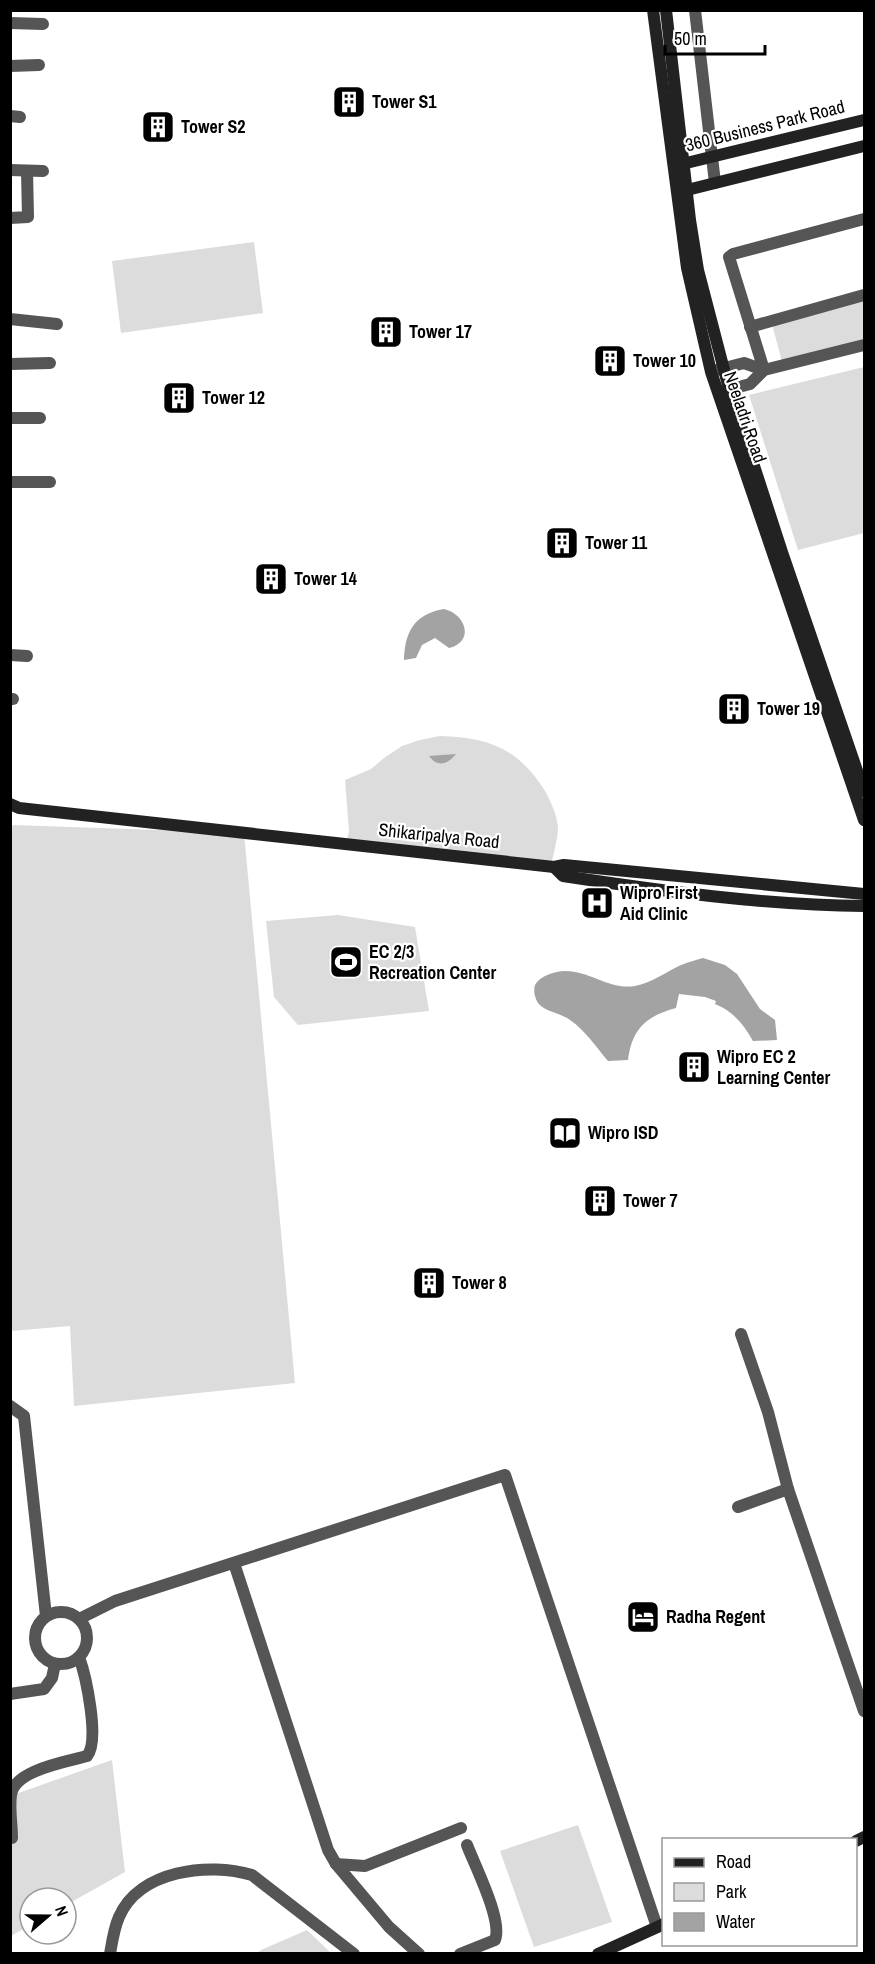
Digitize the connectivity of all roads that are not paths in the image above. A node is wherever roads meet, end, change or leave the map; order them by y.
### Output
1 (653, 10) edge
2 (666, 10) edge
3 (695, 10) edge
4 (10, 23) edge
5 (43, 24) dead end
6 (39, 65) dead end
7 (10, 66) edge
8 (864, 120) edge
9 (864, 146) edge
10 (712, 157) junction
11 (678, 165) junction
12 (10, 170) edge
13 (27, 171) junction
14 (43, 171) dead end
15 (715, 183) junction
16 (682, 191) junction
17 (10, 218) edge
18 (864, 219) edge
19 (864, 295) edge
20 (10, 319) edge
21 (57, 324) dead end
22 (750, 327) junction
23 (864, 345) edge
24 (50, 363) dead end
25 (10, 364) edge
26 (724, 368) junction
27 (764, 370) junction
28 (711, 372) junction
29 (723, 391) junction
30 (10, 418) edge
31 (40, 418) dead end
32 (10, 482) edge
33 (50, 482) dead end
34 (10, 655) edge
35 (27, 656) dead end
36 (864, 791) edge
37 (10, 804) edge
38 (864, 820) edge
39 (554, 867) junction
40 (864, 894) edge
41 (864, 906) edge
42 (741, 1334) dead end
43 (10, 1406) edge
44 (788, 1489) junction
45 (738, 1507) dead end
46 (234, 1563) junction
47 (46, 1616) junction
48 (79, 1618) junction
49 (79, 1657) junction
50 (55, 1664) junction
51 (858, 1675) edge
52 (10, 1694) edge
53 (864, 1711) edge
54 (461, 1828) dead end
55 (12, 1838) dead end
56 (467, 1845) dead end
57 (336, 1864) junction
58 (660, 1926) edge
59 (110, 1953) edge
60 (354, 1953) edge
61 (419, 1953) edge
62 (460, 1953) edge
63 (597, 1953) edge

1 - 11 main road, Neeladri Road
2 - 11 main road, Neeladri Road
3 - 10 street
4 - 5 street
6 - 7 street
8 - 10 main road, 360 Business Park Road
9 - 15 main road
10 - 11 main road, 360 Business Park Road
10 - 15 street
11 - 16 main road, Neeladri Road
12 - 13 street
13 - 14 street
13 - 17 street
15 - 16 main road
16 - 26 main road, Neeladri Road
16 - 28 main road, Neeladri Road
18 - 22 street
19 - 22 street
20 - 21 street
22 - 27 street
23 - 27 street
24 - 25 street
26 - 27 street
26 - 28 street
26 - 29 main road, Neeladri Road
27 - 29 street
28 - 29 main road, Neeladri Road
29 - 36 main road, Neeladri Road
29 - 38 main road, Neeladri Road
30 - 31 street
32 - 33 street
34 - 35 street
37 - 39 main road, Shikaripalya Road
39 - 40 main road, Shikaripalya Road
39 - 41 main road
42 - 44 street
43 - 47 street
44 - 45 street
44 - 51 street
46 - 48 street
46 - 57 street
46 - 58 street
47 - 48 street
47 - 50 street
48 - 49 street
49 - 50 street
49 - 55 street
50 - 52 street
51 - 53 street
54 - 57 street
56 - 62 street
57 - 61 street
58 - 63 main road
59 - 60 street

